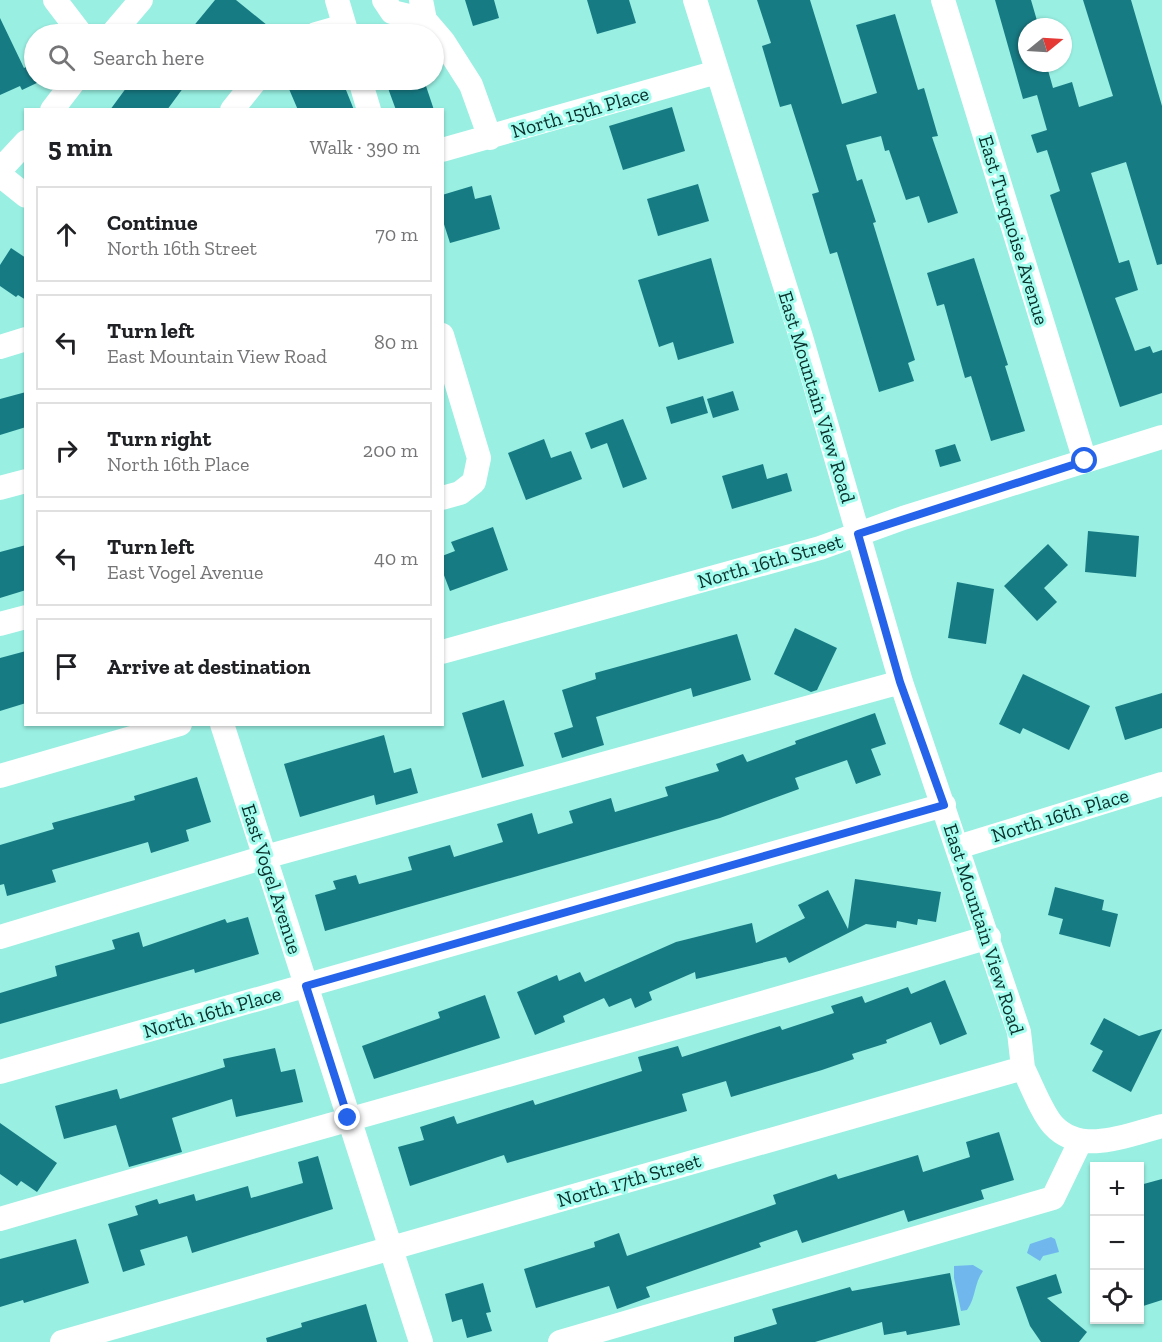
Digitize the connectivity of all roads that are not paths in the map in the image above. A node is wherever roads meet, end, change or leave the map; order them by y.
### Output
1 (55, 0) edge
2 (141, 0) edge
3 (338, 0) edge
4 (384, 0) edge
5 (695, 0) edge
6 (943, 0) edge
7 (423, 10) edge
8 (73, 24) edge
9 (121, 24) edge
10 (344, 24) edge
11 (432, 24) edge
12 (444, 43) edge
13 (717, 72) junction
14 (67, 90) edge
15 (248, 90) edge
16 (363, 90) edge
17 (54, 108) edge
18 (234, 108) edge
19 (368, 108) edge
20 (490, 138) junction
21 (24, 144) edge
22 (444, 150) edge
23 (0, 170) edge
24 (0, 175) edge
25 (24, 194) edge
26 (24, 340) edge
27 (444, 342) edge
28 (0, 347) edge
29 (1162, 437) edge
30 (1085, 461) junction
31 (24, 482) edge
32 (0, 488) edge
33 (444, 497) edge
34 (858, 534) junction
35 (24, 618) edge
36 (0, 624) edge
37 (444, 651) edge
38 (900, 682) junction
39 (173, 726) edge
40 (223, 726) edge
41 (0, 776) edge
42 (1162, 784) edge
43 (944, 805) junction
44 (958, 847) junction
45 (265, 857) junction
46 (0, 937) edge
47 (989, 937) junction
48 (306, 986) junction
49 (1023, 1068) junction
50 (0, 1072) edge
51 (348, 1118) junction
52 (1162, 1126) edge
53 (1080, 1142) junction
54 (0, 1219) edge
55 (391, 1248) junction
56 (62, 1342) edge
57 (421, 1342) edge
58 (560, 1342) edge

1 - 8 street
2 - 9 street
3 - 10 street
4 - 7 street
5 - 13 street, East Mountain View Road
6 - 30 street, East Turquoise Avenue
7 - 11 street
12 - 20 street
13 - 20 street, North 15th Place
13 - 34 street, East Mountain View Road
14 - 17 street
15 - 18 street
16 - 19 street
20 - 22 street, North 15th Place
21 - 23 street
24 - 25 street
26 - 28 street
27 - 33 street
29 - 30 street, North 16th Street
30 - 34 street, North 16th Street
31 - 32 street
34 - 37 street, North 16th Street
34 - 38 street, East Mountain View Road
35 - 36 street
38 - 43 street, East Mountain View Road
38 - 45 street
39 - 41 street
40 - 45 street, East Vogel Avenue
42 - 44 street, North 16th Place
43 - 44 street, East Mountain View Road
43 - 48 street, North 16th Place
44 - 47 street, East Mountain View Road
45 - 46 street
45 - 48 street, East Vogel Avenue
47 - 49 street, East Mountain View Road
47 - 51 street
48 - 50 street, North 16th Place
48 - 51 street, East Vogel Avenue
49 - 53 street
49 - 55 street, North 17th Street
51 - 54 street
51 - 55 street, East Vogel Avenue
52 - 53 street
53 - 58 street
55 - 56 street, North 17th Street
55 - 57 street, East Vogel Avenue

